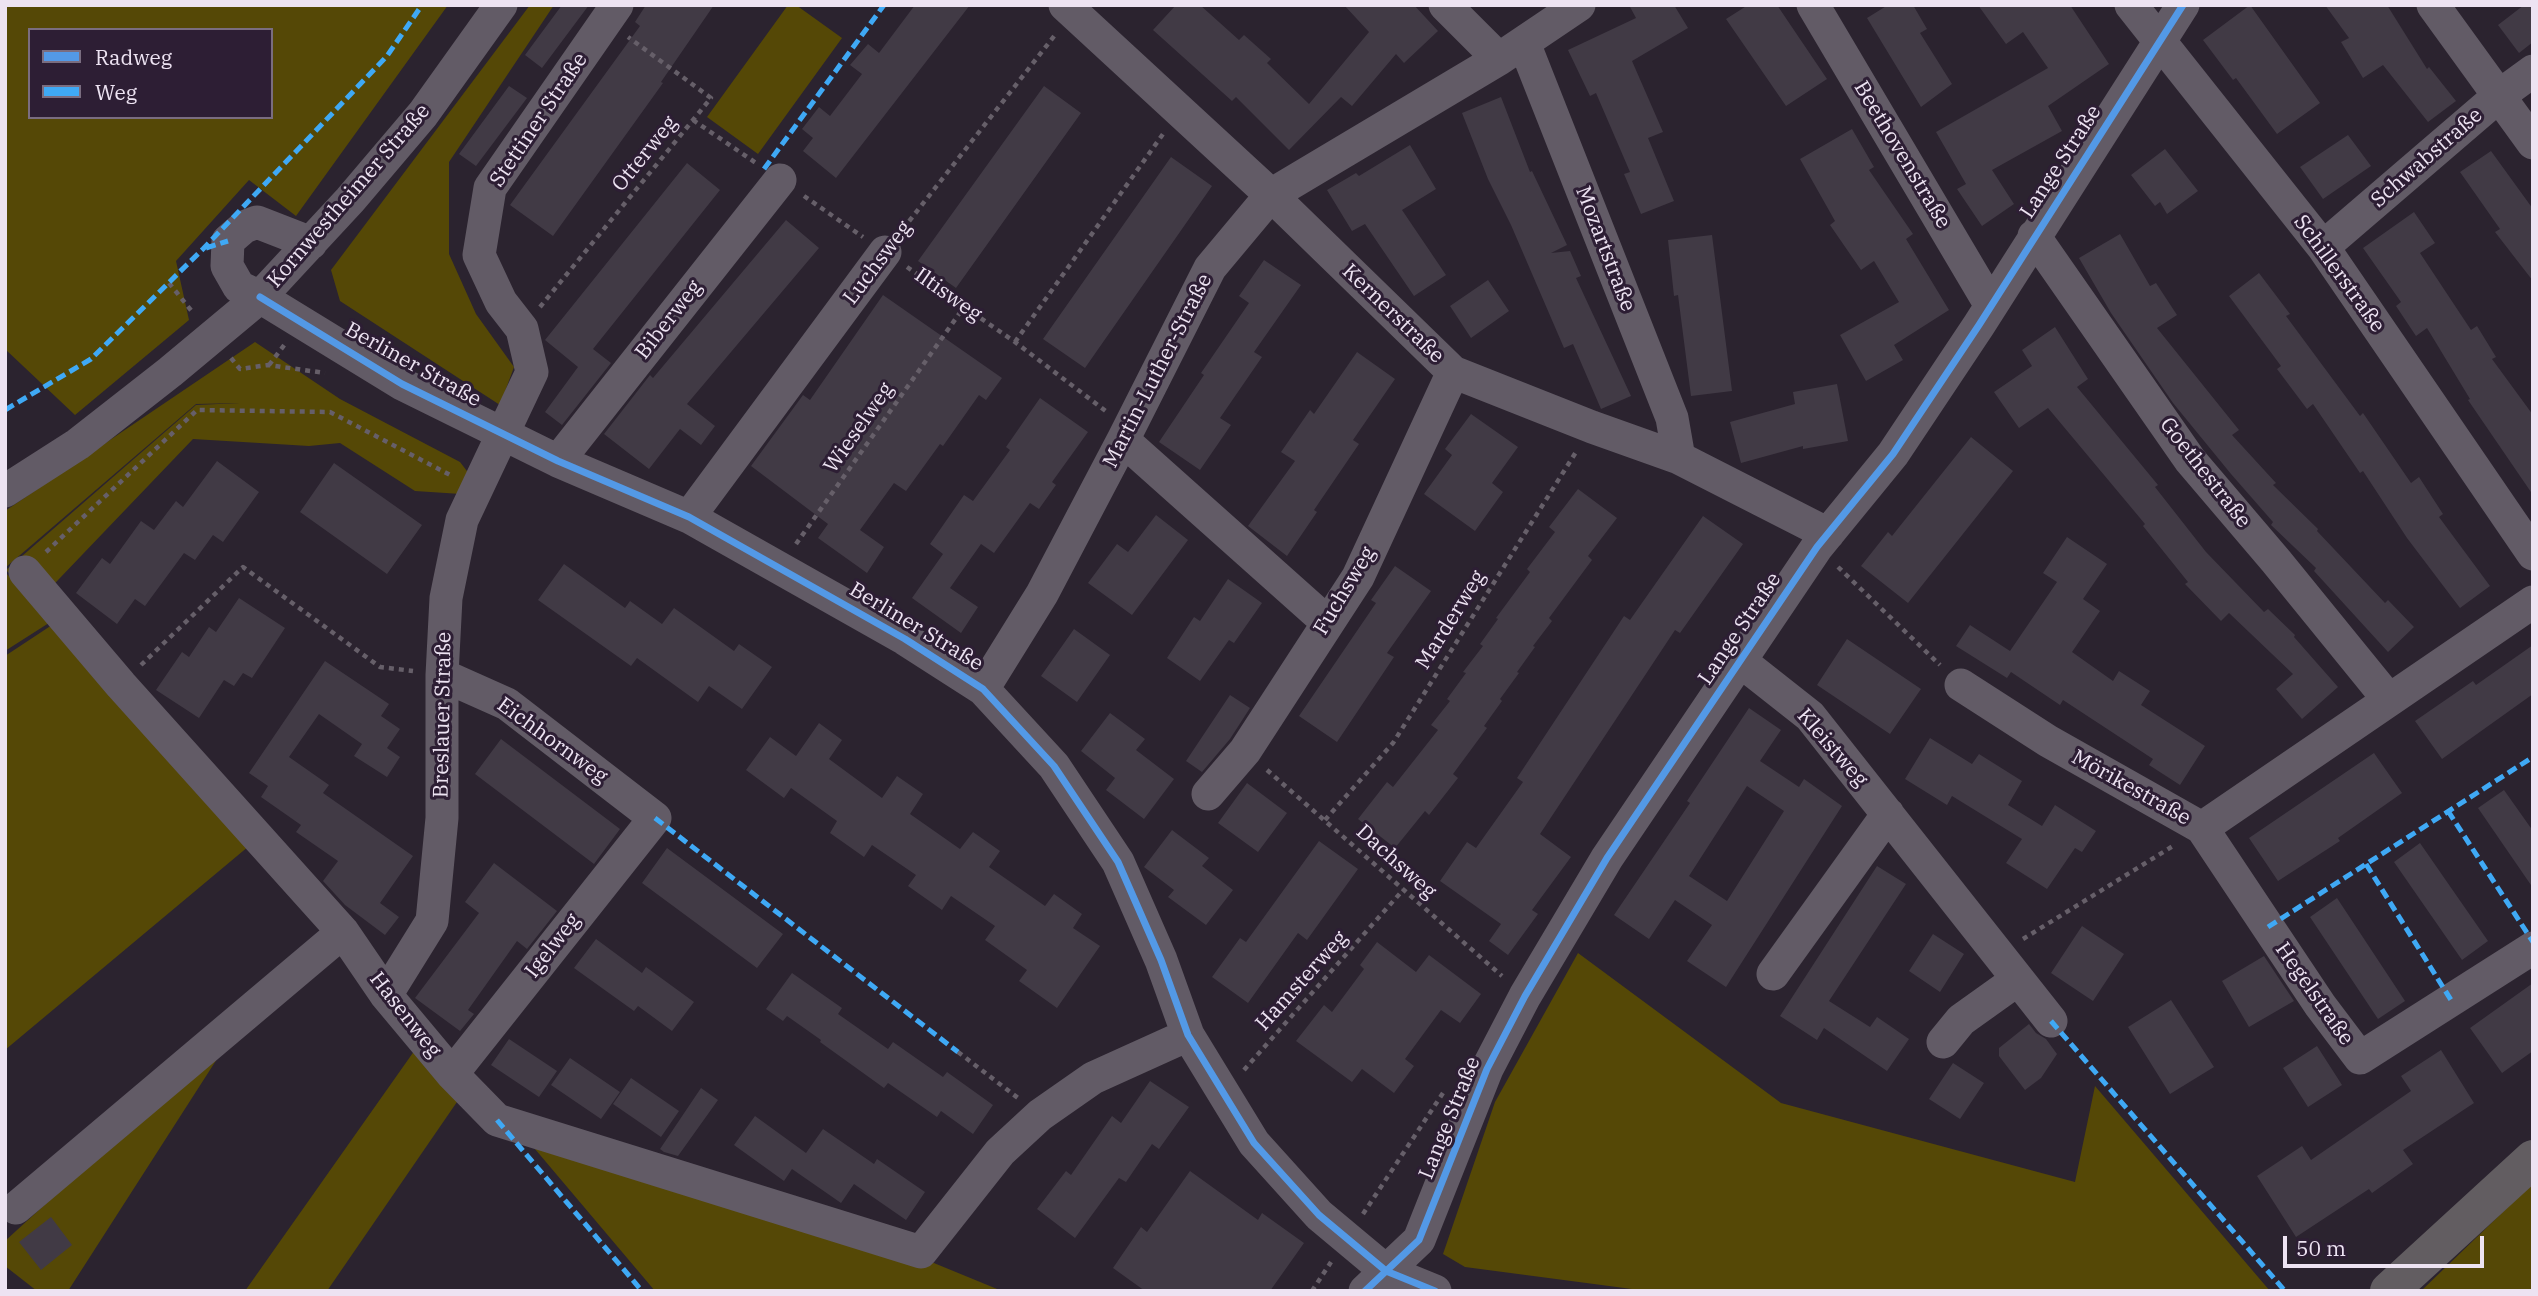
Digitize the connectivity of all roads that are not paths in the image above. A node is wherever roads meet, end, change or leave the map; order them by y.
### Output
1 (501, 5) edge
2 (1446, 5) edge
3 (1579, 5) edge
4 (1813, 5) edge
5 (2132, 5) edge
6 (2183, 5) edge
7 (2433, 5) edge
8 (1069, 9) edge
9 (612, 13) edge
10 (2159, 42) junction
11 (1512, 51) junction
12 (2533, 71) edge
13 (2500, 95) junction
14 (2533, 143) edge
15 (780, 180) road end
16 (1271, 195) junction
17 (2034, 236) junction
18 (311, 243) junction
19 (2323, 247) junction
20 (886, 252) road end
21 (260, 297) junction
22 (1990, 304) junction
23 (1453, 372) junction
24 (504, 434) junction
25 (1126, 434) junction
26 (1678, 458) junction
27 (558, 461) junction
28 (5, 491) edge
29 (689, 517) junction
30 (1823, 541) junction
31 (2533, 554) edge
32 (25, 572) road end
33 (2533, 602) edge
34 (1327, 622) junction
35 (1739, 660) junction
36 (442, 675) junction
37 (1961, 685) road end
38 (984, 689) junction
39 (2389, 700) junction
40 (1208, 794) dead end
41 (1888, 814) junction
42 (655, 818) joint
43 (2202, 828) junction
44 (343, 932) junction
45 (2533, 948) edge
46 (2008, 967) junction
47 (1773, 974) dead end
48 (386, 995) junction
49 (2051, 1021) dead end
50 (1188, 1035) junction
51 (1943, 1042) dead end
52 (452, 1074) junction
53 (2533, 1158) edge
54 (16, 1209) dead end
55 (1376, 1281) edge
56 (1435, 1291) edge
57 (2389, 1291) edge

1 - 18 street, Kornwestheimer Straße
2 - 11 street
3 - 11 street, Martin-Luther-Straße
4 - 22 street, Beethovenstraße
5 - 10 street, Schillerstraße
6 - 10 street, Lange Straße
7 - 13 street
8 - 16 street, Kernerstraße
9 - 24 street, Stettiner Straße
10 - 17 street, Lange Straße
10 - 19 street, Schillerstraße
11 - 16 street, Martin-Luther-Straße
11 - 26 street, Mozartstraße
12 - 13 street, Schwabstraße
13 - 14 street
13 - 19 street, Schwabstraße
15 - 27 street, Biberweg
16 - 23 street, Kernerstraße
16 - 25 street, Martin-Luther-Straße
17 - 22 street, Lange Straße
17 - 39 street, Goethestraße
18 - 21 street, Kornwestheimer Straße
18 - 21 street, Berliner Straße
19 - 31 street, Schillerstraße
20 - 29 street, Luchsweg
21 - 24 street, Berliner Straße
21 - 28 street, Kornwestheimer Straße
22 - 30 street, Lange Straße
23 - 26 street, Kernerstraße
23 - 34 street, Fuchsweg
24 - 27 street, Berliner Straße
24 - 36 street, Breslauer Straße
25 - 34 street
25 - 38 street, Martin-Luther-Straße
26 - 30 street, Kernerstraße
27 - 29 street, Berliner Straße
29 - 38 street, Berliner Straße
30 - 35 street, Lange Straße
32 - 44 street, Hasenweg
33 - 39 street, Mörikestraße
34 - 40 street, Fuchsweg
35 - 41 street, Kleistweg
35 - 55 street, Lange Straße
36 - 42 street, Eichhornweg
36 - 48 street, Breslauer Straße
37 - 43 street, Mörikestraße
38 - 50 street, Berliner Straße
39 - 43 street, Mörikestraße
41 - 46 street, Kleistweg
41 - 47 street
42 - 52 street, Igelweg
43 - 45 street, Hegelstraße
44 - 48 street, Hasenweg
44 - 54 street
46 - 49 street, Kleistweg
46 - 51 street
48 - 52 street, Hasenweg
50 - 52 street, Hasenweg
50 - 55 street, Berliner Straße
53 - 57 main road
55 - 56 street, Berliner Straße

